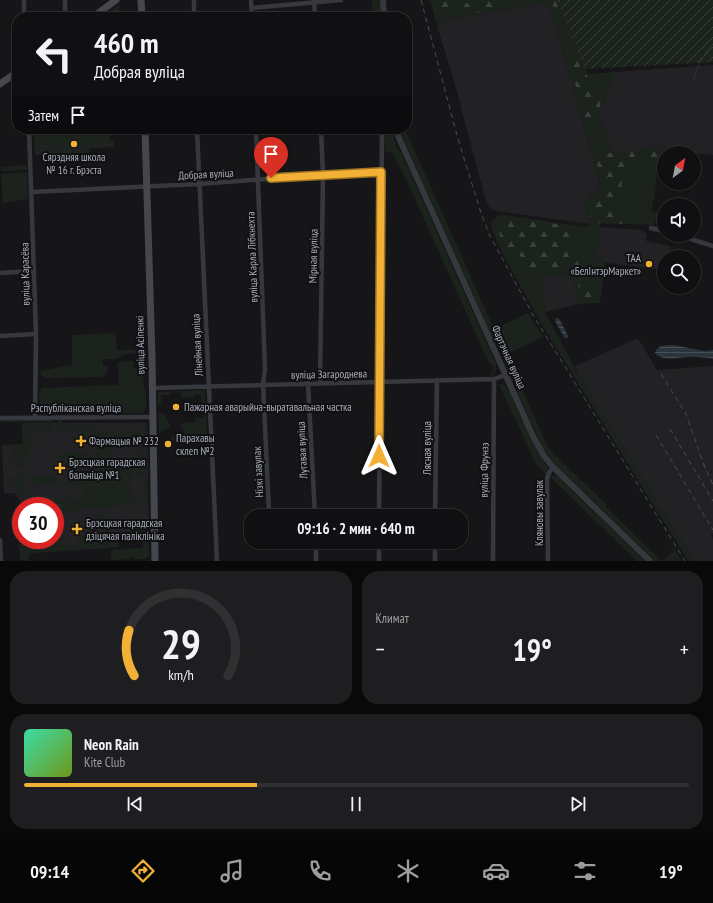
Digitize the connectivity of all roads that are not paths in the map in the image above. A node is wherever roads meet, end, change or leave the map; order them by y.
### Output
1 (24, 0) edge
2 (65, 0) edge
3 (116, 0) edge
4 (142, 0) edge
5 (194, 0) edge
6 (251, 0) edge
7 (341, 0) edge
8 (383, 0) edge
9 (314, 1) edge
10 (252, 8) junction
11 (24, 12) edge
12 (65, 12) edge
13 (100, 12) edge
14 (142, 12) edge
15 (194, 12) edge
16 (252, 12) edge
17 (315, 12) edge
18 (384, 12) edge
19 (12, 76) edge
20 (0, 84) edge
21 (29, 134) edge
22 (145, 134) edge
23 (198, 134) edge
24 (256, 134) edge
25 (321, 134) edge
26 (382, 134) edge
27 (398, 134) edge
28 (381, 172) junction
29 (323, 175) junction
30 (258, 180) junction
31 (199, 184) junction
32 (146, 186) junction
33 (32, 192) junction
34 (651, 228) dead end
35 (657, 229) edge
36 (700, 242) edge
37 (713, 246) edge
38 (33, 271) junction
39 (0, 273) edge
40 (36, 334) junction
41 (0, 336) edge
42 (505, 375) junction
43 (494, 379) junction
44 (437, 380) junction
45 (380, 382) junction
46 (308, 383) junction
47 (320, 383) junction
48 (263, 384) junction
49 (208, 386) junction
50 (152, 388) junction
51 (153, 417) junction
52 (0, 418) edge
53 (35, 418) junction
54 (553, 467) junction
55 (269, 509) edge
56 (315, 509) edge
57 (379, 509) edge
58 (436, 509) edge
59 (0, 540) edge
60 (316, 549) edge
61 (379, 549) edge
62 (435, 549) edge
63 (1, 561) edge
64 (155, 561) edge
65 (217, 561) edge
66 (316, 561) edge
67 (379, 561) edge
68 (435, 561) edge
69 (493, 561) edge
70 (548, 561) edge
71 (650, 561) edge

1 - 11 street
2 - 12 street
3 - 13 main road
4 - 14 main road
5 - 15 street
6 - 10 street
7 - 9 street
8 - 18 street
9 - 10 street
9 - 17 street
10 - 16 street
19 - 20 main road
21 - 33 street, вуліца Карасёва
22 - 32 main road, вуліца Асіпенкі
23 - 31 street, Лінейная вуліца
24 - 30 street, вуліца Карла Лібкнехта
25 - 29 street, Мірная вуліца
26 - 28 street
27 - 42 street, Фартэчная вуліца
28 - 29 street, Добрая вуліца
28 - 45 street
29 - 30 street, Добрая вуліца
29 - 47 street, Мірная вуліца
30 - 31 street, Добрая вуліца
30 - 48 street, вуліца Карла Лібкнехта
31 - 32 street, Добрая вуліца
31 - 49 street, Лінейная вуліца
32 - 33 street, Добрая вуліца
32 - 50 main road, вуліца Асіпенкі
33 - 38 street, вуліца Карасёва
34 - 35 street
36 - 37 street
38 - 39 street
38 - 40 street, вуліца Карасёва
40 - 41 street
40 - 53 street, вуліца Карасёва
42 - 43 street, вуліца Загароднева
42 - 54 street, Фартэчная вуліца
43 - 44 street, вуліца Загароднева
43 - 69 street, вуліца Фрунзэ
44 - 45 street, вуліца Загароднева
44 - 58 street, Лясная вуліца
45 - 47 street, вуліца Загароднева
45 - 57 street
46 - 47 street, вуліца Загароднева
46 - 48 street, вуліца Загароднева
46 - 56 street, Лугавая вуліца
48 - 49 street, вуліца Загароднева
48 - 55 street, Нізкі завулак
49 - 50 street, вуліца Загароднева
49 - 65 street, Лінейная вуліца
50 - 51 main road, вуліца Асіпенкі
51 - 53 street, Рэспубліканская вуліца
51 - 64 main road, вуліца Асіпенкі
52 - 53 street, Рэспубліканская вуліца
54 - 70 street, Кляновы завулак
54 - 71 street, Фартэчная вуліца
59 - 63 street
60 - 66 street
61 - 67 street
62 - 68 street

